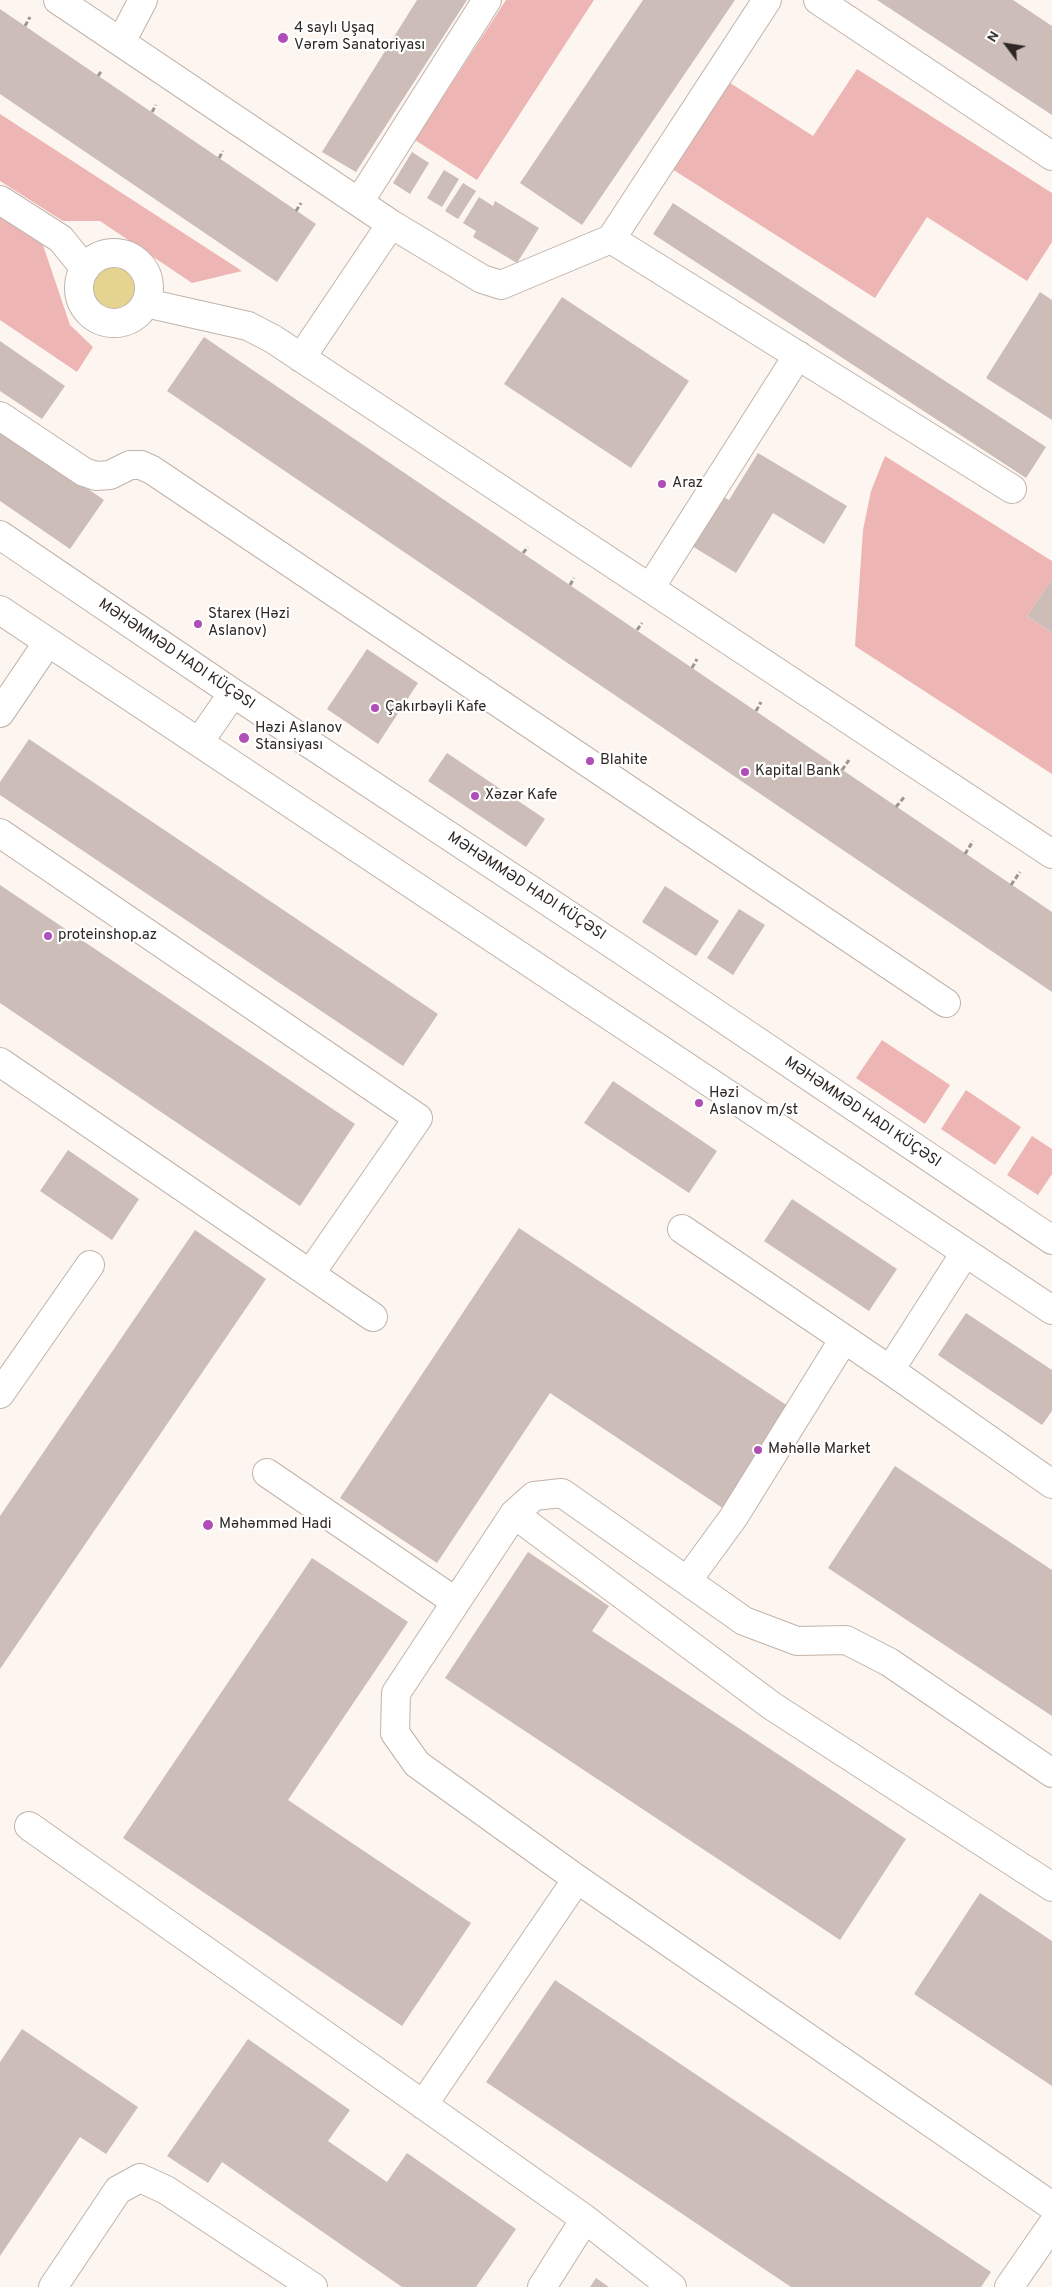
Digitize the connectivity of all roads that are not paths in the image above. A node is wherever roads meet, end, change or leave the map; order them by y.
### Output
1 (58, 0) edge
2 (143, 0) edge
3 (487, 0) edge
4 (767, 0) edge
5 (818, 0) edge
6 (121, 42) junction
7 (1052, 156) edge
8 (0, 200) edge
9 (359, 202) junction
10 (391, 224) junction
11 (611, 239) junction
12 (85, 269) junction
13 (146, 303) junction
14 (798, 354) junction
15 (301, 358) junction
16 (0, 416) edge
17 (1012, 489) dead end
18 (0, 535) edge
19 (650, 588) junction
20 (0, 610) edge
21 (48, 642) junction
22 (233, 693) junction
23 (0, 713) edge
24 (198, 742) junction
25 (0, 834) edge
26 (1052, 854) edge
27 (946, 1003) dead end
28 (2, 1068) edge
29 (682, 1229) dead end
30 (1052, 1240) edge
31 (965, 1253) junction
32 (90, 1265) dead end
33 (310, 1274) junction
34 (1052, 1310) edge
35 (373, 1317) dead end
36 (844, 1340) junction
37 (890, 1370) junction
38 (0, 1394) edge
39 (267, 1473) dead end
40 (1052, 1484) edge
41 (514, 1514) junction
42 (688, 1581) junction
43 (456, 1602) junction
44 (1052, 1773) edge
45 (29, 1826) dead end
46 (577, 1878) junction
47 (1052, 1887) edge
48 (423, 2105) junction
49 (1052, 2206) edge
50 (585, 2219) junction
51 (1052, 2226) edge
52 (53, 2287) edge
53 (313, 2287) edge
54 (542, 2287) edge
55 (672, 2287) edge
56 (1009, 2287) edge

1 - 6 street
2 - 6 street
3 - 9 street
4 - 11 street
5 - 7 street
6 - 9 street
8 - 12 street
9 - 10 street
10 - 11 street
10 - 15 street
11 - 14 street
12 - 13 street
12 - 13 street
13 - 15 street
14 - 17 street
14 - 19 street
15 - 19 street
16 - 27 street
18 - 22 street, MƏHƏMMƏD HADI KÜÇƏSI
19 - 26 street
20 - 21 street
21 - 23 street
21 - 24 street
22 - 24 street
22 - 30 street, MƏHƏMMƏD HADI KÜÇƏSI
24 - 31 street
25 - 33 street
28 - 33 street
29 - 36 street
31 - 34 street
31 - 37 street
32 - 38 street
33 - 35 street
36 - 37 street
36 - 42 street
37 - 40 street
39 - 43 street
41 - 42 street
41 - 43 street
41 - 47 street
42 - 44 street
43 - 46 street
45 - 48 street
46 - 48 street
46 - 49 street
48 - 50 street
50 - 54 street
50 - 55 street
51 - 56 street
52 - 53 street

